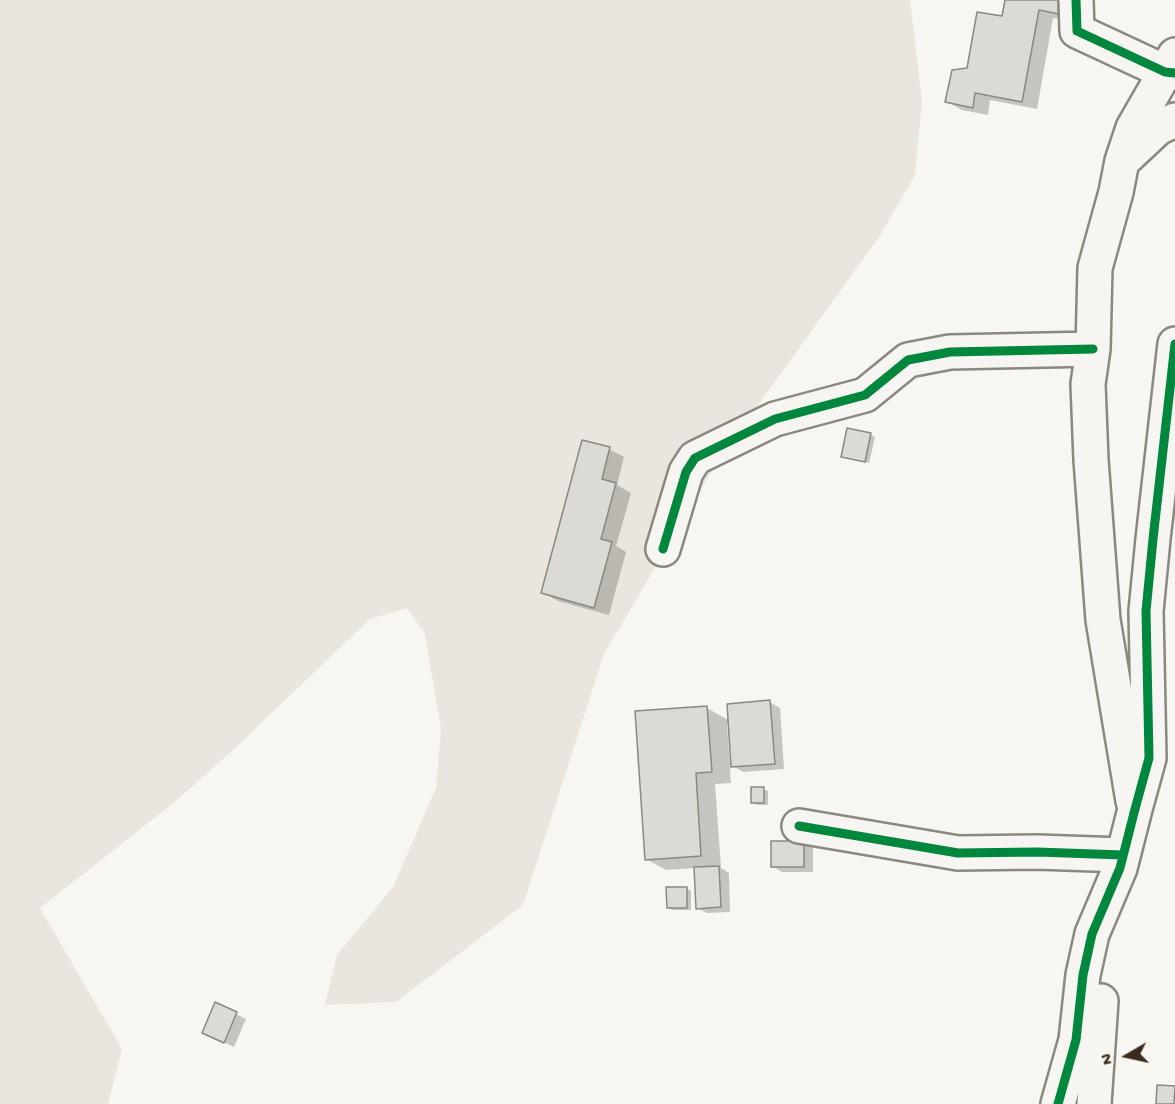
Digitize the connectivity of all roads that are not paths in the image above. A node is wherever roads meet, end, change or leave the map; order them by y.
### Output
1 (1076, 0) edge
2 (1172, 67) edge
3 (1175, 120) edge
4 (1122, 161) junction
5 (1175, 344) edge
6 (1093, 349) junction
7 (663, 549) dead end
8 (1135, 808) junction
9 (799, 826) dead end
10 (1123, 855) junction
11 (1109, 892) junction
12 (1058, 1104) edge
13 (1094, 1104) edge

1 - 2 street
2 - 4 street
3 - 4 street
4 - 6 street
5 - 8 street
6 - 7 street
6 - 8 street
8 - 10 street
9 - 10 street
10 - 11 street
11 - 12 street
11 - 13 street

